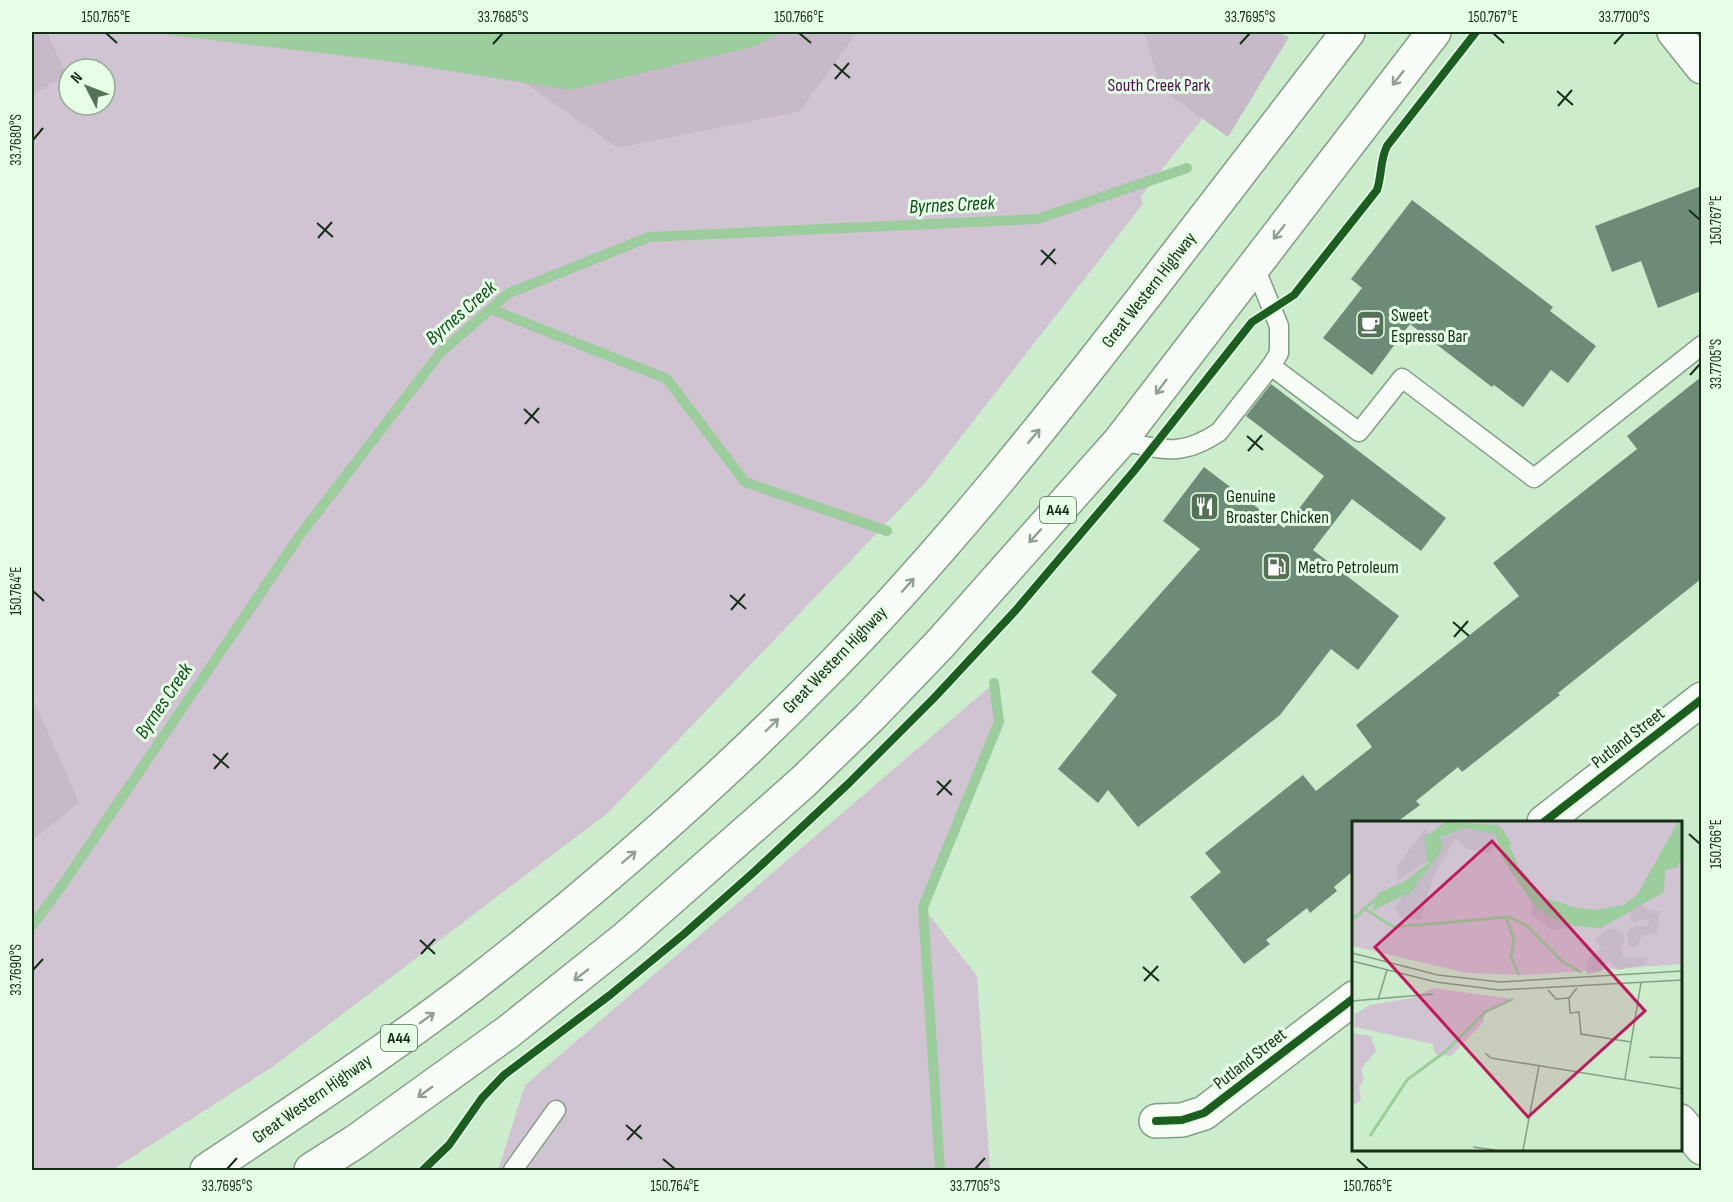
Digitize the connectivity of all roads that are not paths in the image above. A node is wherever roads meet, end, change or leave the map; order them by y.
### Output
1 (1348, 32) edge
2 (1434, 32) edge
3 (1674, 32) edge
4 (1701, 67) edge
5 (1254, 265) junction
6 (1701, 345) edge
7 (1271, 366) junction
8 (1120, 441) junction
9 (1701, 699) edge
10 (1545, 821) edge
11 (1352, 999) edge
12 (556, 1110) dead end
13 (1156, 1121) dead end
14 (1682, 1124) edge
15 (1701, 1148) edge
16 (207, 1170) edge
17 (311, 1170) edge
18 (513, 1170) edge

16 -> 1 main road, Great Western Highway / A44
2 -> 5 main road, A44
3 - 4 main road
5 - 7 lane
5 -> 8 main road, A44
6 - 7 lane
7 - 8 lane
8 -> 17 main road, A44
9 - 10 main road, Putland Street
11 - 13 main road, Putland Street
12 - 18 lane
14 - 15 main road

